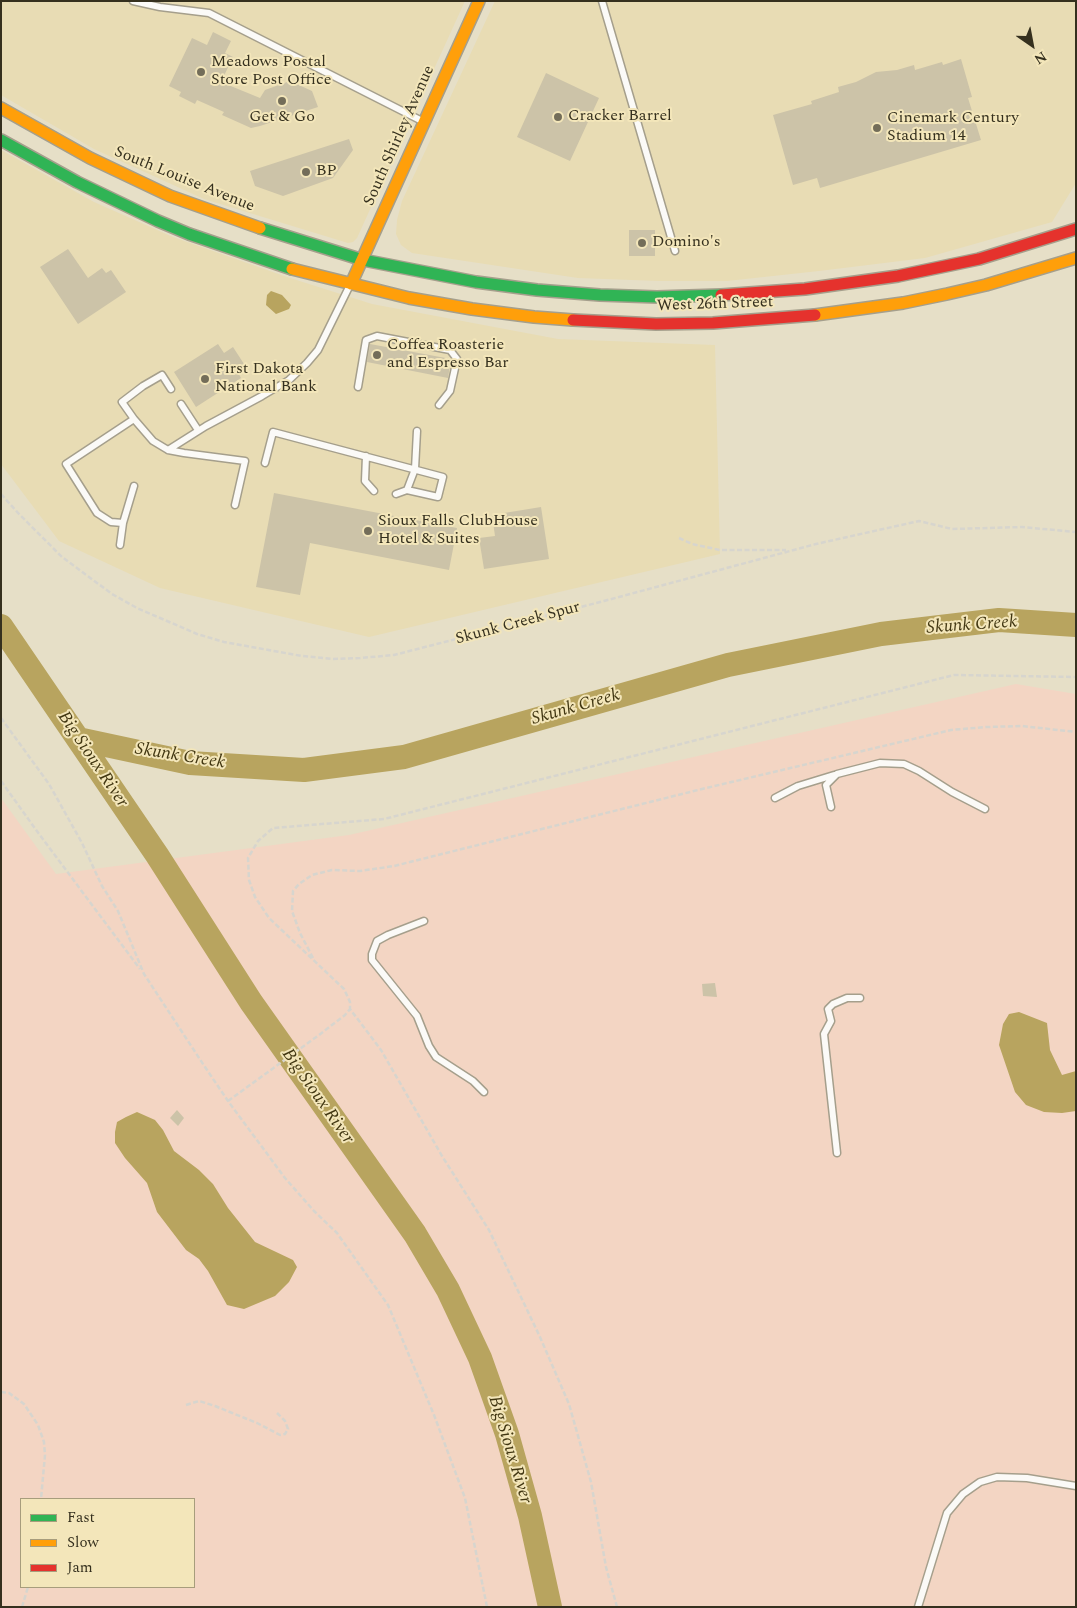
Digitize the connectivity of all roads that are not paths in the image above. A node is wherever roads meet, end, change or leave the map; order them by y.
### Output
1 (132, 1) edge
2 (479, 1) edge
3 (602, 1) edge
4 (1, 108) edge
5 (424, 122) junction
6 (1, 140) edge
7 (1076, 228) edge
8 (675, 251) dead end
9 (1076, 258) edge
10 (363, 260) junction
11 (351, 284) junction
12 (358, 387) dead end
13 (171, 390) dead end
14 (181, 404) dead end
15 (439, 405) dead end
16 (134, 419) junction
17 (198, 430) junction
18 (417, 431) dead end
19 (168, 450) junction
20 (366, 456) junction
21 (265, 464) dead end
22 (415, 469) junction
23 (134, 486) dead end
24 (407, 490) junction
25 (374, 491) dead end
26 (396, 494) dead end
27 (235, 505) dead end
28 (123, 523) junction
29 (120, 545) dead end
30 (837, 774) junction
31 (775, 798) dead end
32 (831, 807) dead end
33 (985, 809) dead end
34 (424, 921) dead end
35 (860, 998) dead end
36 (484, 1092) dead end
37 (837, 1153) dead end
38 (1076, 1486) edge
39 (918, 1607) edge

1 - 5 lane
2 - 5 main road, South Shirley Avenue
3 - 8 lane
4 - 10 main road, South Louise Avenue
5 - 10 main road, South Shirley Avenue
6 - 11 main road
7 - 10 main road, West 26th Street
9 - 11 main road, West 26th Street
10 - 11 main road, South Shirley Avenue
11 - 17 lane
12 - 15 lane
13 - 16 lane
14 - 17 lane
16 - 19 lane
16 - 28 lane
17 - 19 lane
18 - 22 lane
19 - 27 lane
20 - 21 lane
20 - 22 lane
20 - 25 lane
22 - 24 lane
22 - 24 lane
23 - 28 lane
24 - 26 lane
28 - 29 lane
30 - 31 lane
30 - 32 lane
30 - 33 lane
34 - 36 lane
35 - 37 lane
38 - 39 lane

